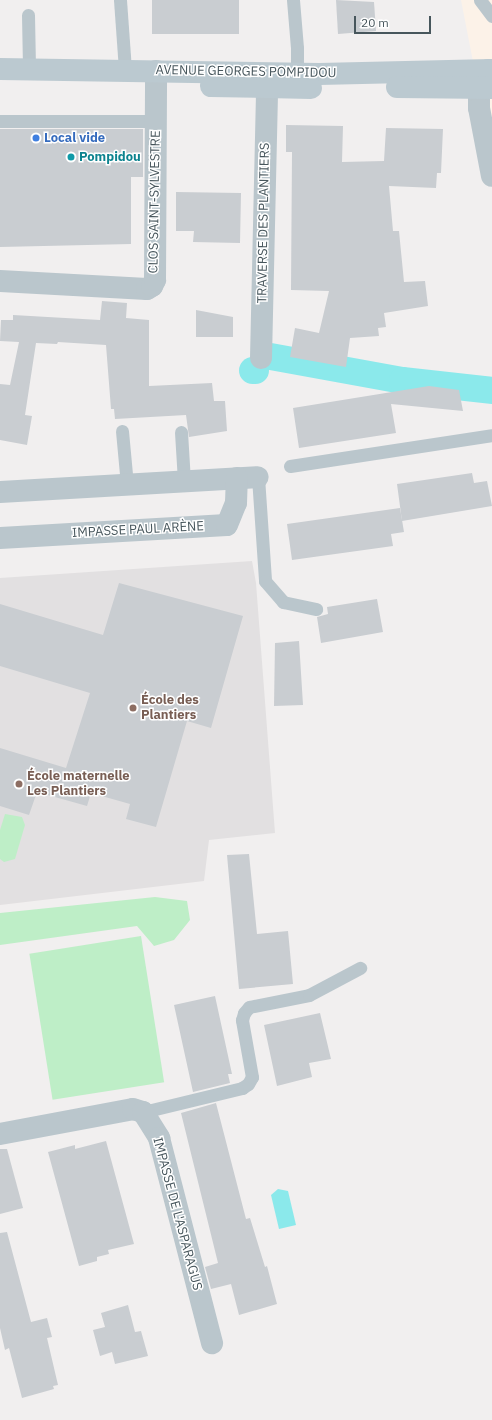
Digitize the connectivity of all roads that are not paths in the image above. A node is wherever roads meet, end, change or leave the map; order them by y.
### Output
1 (120, 0) edge
2 (293, 0) edge
3 (480, 0) edge
4 (28, 15) dead end
5 (492, 16) edge
6 (0, 69) edge
7 (29, 69) junction
8 (126, 70) junction
9 (156, 78) junction
10 (488, 79) edge
11 (297, 80) junction
12 (0, 83) edge
13 (267, 88) junction
14 (0, 121) edge
15 (156, 121) junction
16 (492, 176) edge
17 (0, 282) edge
18 (261, 358) dead end
19 (122, 431) dead end
20 (181, 432) dead end
21 (492, 435) edge
22 (290, 466) dead end
23 (258, 477) joint
24 (237, 478) junction
25 (184, 481) junction
26 (127, 485) junction
27 (0, 492) edge
28 (0, 538) edge
29 (316, 609) dead end
30 (360, 968) dead end
31 (143, 1112) junction
32 (0, 1134) edge
33 (212, 1343) dead end

1 - 8 lane
2 - 11 lane
3 - 5 lane
4 - 7 lane
6 - 7 main road, AVENUE GEORGES POMPIDOU
7 - 8 main road, AVENUE GEORGES POMPIDOU
8 - 9 main road, AVENUE GEORGES POMPIDOU
9 - 11 main road, AVENUE GEORGES POMPIDOU
9 - 12 main road, AVENUE GEORGES POMPIDOU
9 - 13 main road, AVENUE GEORGES POMPIDOU
9 - 15 street, CLOS SAINT-SYLVESTRE
10 - 11 main road, AVENUE GEORGES POMPIDOU
10 - 16 street
11 - 13 main road, AVENUE GEORGES POMPIDOU
13 - 18 street, TRAVERSE DES PLANTIERS
14 - 15 lane
15 - 17 street, CLOS SAINT-SYLVESTRE
19 - 26 lane
20 - 25 lane
21 - 22 lane
23 - 24 street
23 - 29 lane
24 - 25 street
24 - 28 street, IMPASSE PAUL ARÈNE
25 - 26 street
26 - 27 street
30 - 31 lane
31 - 32 street
31 - 33 street, IMPASSE DE L'ASPARAGUS

